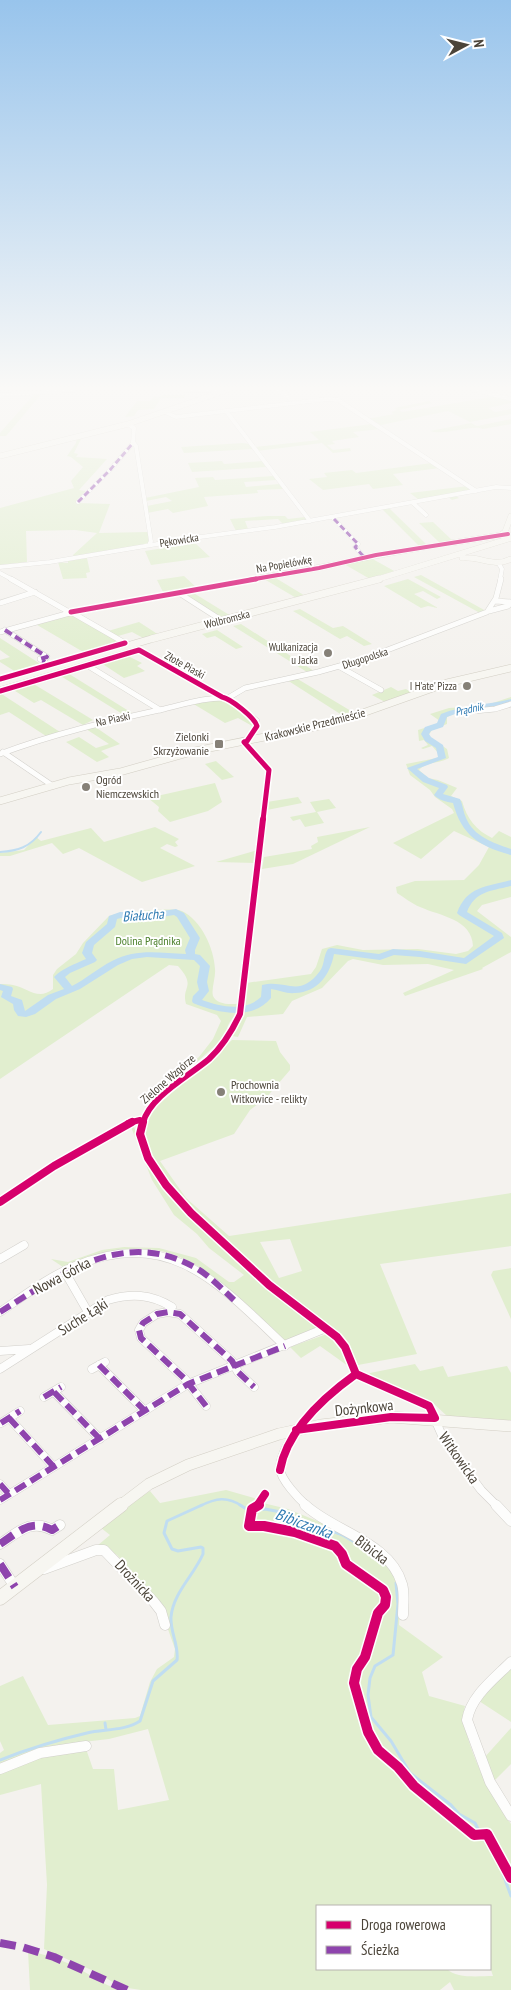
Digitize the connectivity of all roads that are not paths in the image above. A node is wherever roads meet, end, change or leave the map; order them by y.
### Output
1 (97, 483) edge
2 (142, 483) edge
3 (281, 483) edge
4 (464, 483) edge
5 (511, 488) edge
6 (476, 491) junction
7 (78, 502) dead end
8 (413, 503) junction
9 (426, 515) dead end
10 (511, 516) edge
11 (334, 519) dead end
12 (310, 521) junction
13 (508, 536) edge
14 (451, 543) junction
15 (150, 545) junction
16 (458, 547) junction
17 (485, 548) junction
18 (364, 557) junction
19 (453, 558) junction
20 (481, 559) junction
21 (511, 559) edge
22 (499, 564) junction
23 (0, 568) edge
24 (1, 574) edge
25 (35, 592) junction
26 (179, 592) junction
27 (495, 601) junction
28 (511, 602) edge
29 (0, 603) edge
30 (489, 611) junction
31 (70, 612) junction
32 (218, 618) dead end
33 (2, 631) edge
34 (125, 643) dead end
35 (139, 650) dead end
36 (45, 662) dead end
37 (340, 666) junction
38 (90, 667) dead end
39 (511, 668) edge
40 (0, 685) edge
41 (380, 690) dead end
42 (222, 697) junction
43 (228, 698) junction
44 (511, 704) edge
45 (160, 710) junction
46 (474, 712) dead end
47 (247, 739) junction
48 (1, 753) edge
49 (53, 786) junction
50 (0, 801) edge
51 (24, 1245) dead end
52 (0, 1259) edge
53 (65, 1272) junction
54 (172, 1307) dead end
55 (0, 1312) edge
56 (88, 1312) junction
57 (326, 1328) junction
58 (285, 1346) junction
59 (30, 1349) junction
60 (0, 1351) edge
61 (99, 1365) dead end
62 (235, 1366) junction
63 (0, 1369) edge
64 (356, 1374) junction
65 (188, 1384) junction
66 (254, 1387) dead end
67 (44, 1397) dead end
68 (206, 1406) dead end
69 (20, 1411) dead end
70 (145, 1411) junction
71 (9, 1418) junction
72 (435, 1418) junction
73 (0, 1423) edge
74 (511, 1426) edge
75 (296, 1430) junction
76 (100, 1439) junction
77 (53, 1466) junction
78 (0, 1484) edge
79 (9, 1494) junction
80 (0, 1500) edge
81 (511, 1521) edge
82 (60, 1524) dead end
83 (0, 1544) edge
84 (0, 1564) edge
85 (37, 1571) junction
86 (15, 1587) junction
87 (0, 1598) edge
88 (403, 1615) dead end
89 (165, 1625) dead end
90 (511, 1662) edge
91 (86, 1746) dead end
92 (0, 1769) edge
93 (511, 1816) edge

1 - 7 street
2 - 15 street
3 - 12 street
4 - 6 street
5 - 6 street, Pękowicka
6 - 8 street, Pękowicka
8 - 9 street
8 - 12 street, Pękowicka
10 - 13 main road
11 - 18 street
12 - 15 street, Pękowicka
13 - 14 main road, Na Popielówkę
13 - 17 main road
14 - 16 main road
14 - 18 street, Na Popielówkę
15 - 23 street, Pękowicka
16 - 17 main road
16 - 19 main road
17 - 19 main road
17 - 20 main road
18 - 26 street, Na Popielówkę
19 - 20 main road
19 - 40 main road, Wolbromska
20 - 22 main road
21 - 22 street
22 - 27 street
24 - 25 street
25 - 29 street
25 - 31 street
26 - 31 street, Na Popielówkę
26 - 32 street
27 - 28 street
27 - 30 street
28 - 30 street, Długopolska
30 - 37 street, Długopolska
31 - 33 street, Na Popielówkę
31 - 34 street
33 - 36 street
35 - 42 street, Złote Piaski
37 - 41 street
37 - 43 street, Długopolska
38 - 45 street
39 - 47 main road, Krakowskie Przedmieście
42 - 43 street, Na Piaski
42 - 45 street, Na Piaski
43 - 47 street
44 - 46 street
45 - 48 street, Na Piaski
47 - 49 main road, Krakowskie Przedmieście
47 - 57 street, Zielone Wzgórze
48 - 49 street
49 - 50 main road, Krakowskie Przedmieście
51 - 52 street
53 - 55 street, Nowa Górka
53 - 56 street
53 - 58 street, Nowa Górka
54 - 56 street, Suche Łąki
56 - 59 street, Suche Łąki
57 - 58 street
57 - 64 street, Zielone Wzgórze
58 - 62 street
59 - 60 street
59 - 63 street, Suche Łąki
61 - 70 street
62 - 65 street
62 - 65 street
62 - 66 street
64 - 72 street, Witkowicka
64 - 75 street
65 - 68 street
65 - 70 street
67 - 76 street
69 - 71 street
70 - 76 street
71 - 73 street
71 - 77 street
72 - 74 main road, Dożynkowa
72 - 75 main road, Dożynkowa
72 - 81 street, Witkowicka
75 - 85 main road, Dożynkowa
75 - 88 street, Bibicka
76 - 77 street
77 - 79 street
78 - 79 street
79 - 80 street
82 - 83 street
84 - 86 street
85 - 86 main road, Dożynkowa
85 - 89 street, Drożnicka
86 - 87 main road, Dożynkowa
90 - 93 street
91 - 92 street

